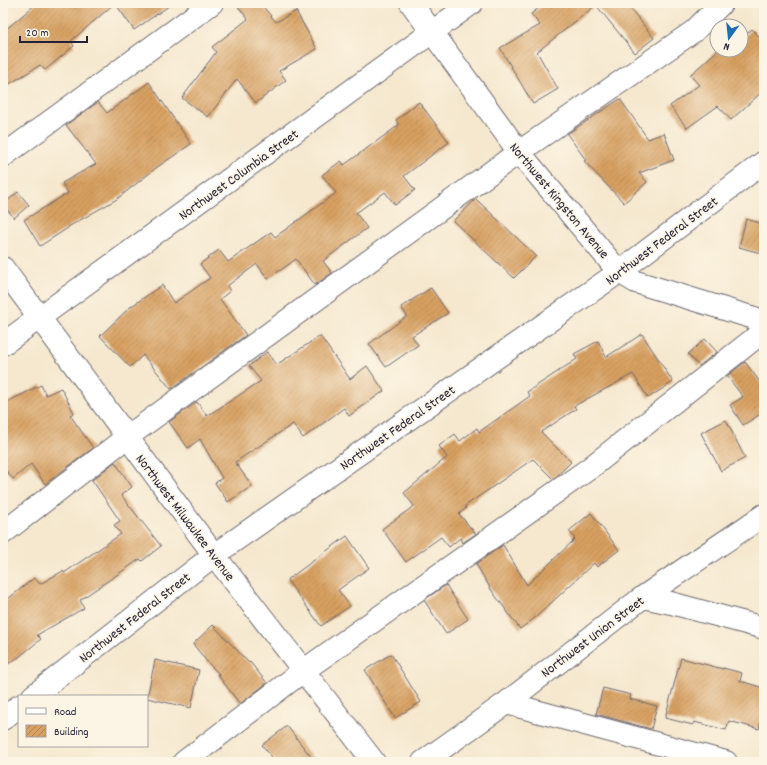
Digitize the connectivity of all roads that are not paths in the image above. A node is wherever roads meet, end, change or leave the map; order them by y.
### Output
1 (212, 3) edge
2 (411, 3) edge
3 (472, 3) edge
4 (722, 3) edge
5 (433, 32) junction
6 (519, 152) junction
7 (3, 156) edge
8 (764, 162) edge
9 (3, 268) edge
10 (619, 272) junction
11 (39, 317) junction
12 (764, 321) edge
13 (764, 332) edge
14 (3, 344) edge
15 (127, 437) junction
16 (764, 515) edge
17 (3, 533) edge
18 (214, 555) junction
19 (643, 597) junction
20 (764, 628) edge
21 (303, 671) junction
22 (33, 695) edge
23 (506, 703) junction
24 (18, 707) edge
25 (3, 719) edge
26 (184, 762) edge
27 (374, 762) edge
28 (423, 762) edge
29 (726, 762) edge

1 - 7 street
2 - 5 street, Northwest Kingston Avenue
3 - 5 street, Northwest Columbia Street
4 - 6 street
5 - 6 street, Northwest Kingston Avenue
5 - 11 street, Northwest Columbia Street
6 - 10 street, Northwest Kingston Avenue
6 - 15 street
8 - 10 street, Northwest Federal Street
9 - 11 street, Northwest Milwaukee Avenue
10 - 12 street, Northwest Kingston Avenue
10 - 18 street, Northwest Federal Street
11 - 14 street, Northwest Columbia Street
11 - 15 street, Northwest Milwaukee Avenue
13 - 21 street
15 - 17 street
15 - 18 street, Northwest Milwaukee Avenue
16 - 19 street, Northwest Union Street
18 - 21 street, Northwest Milwaukee Avenue
18 - 22 street, Northwest Federal Street
19 - 20 street
19 - 23 street, Northwest Union Street
21 - 26 street
21 - 27 street, Northwest Milwaukee Avenue
23 - 28 street, Northwest Union Street
23 - 29 street
24 - 25 street

